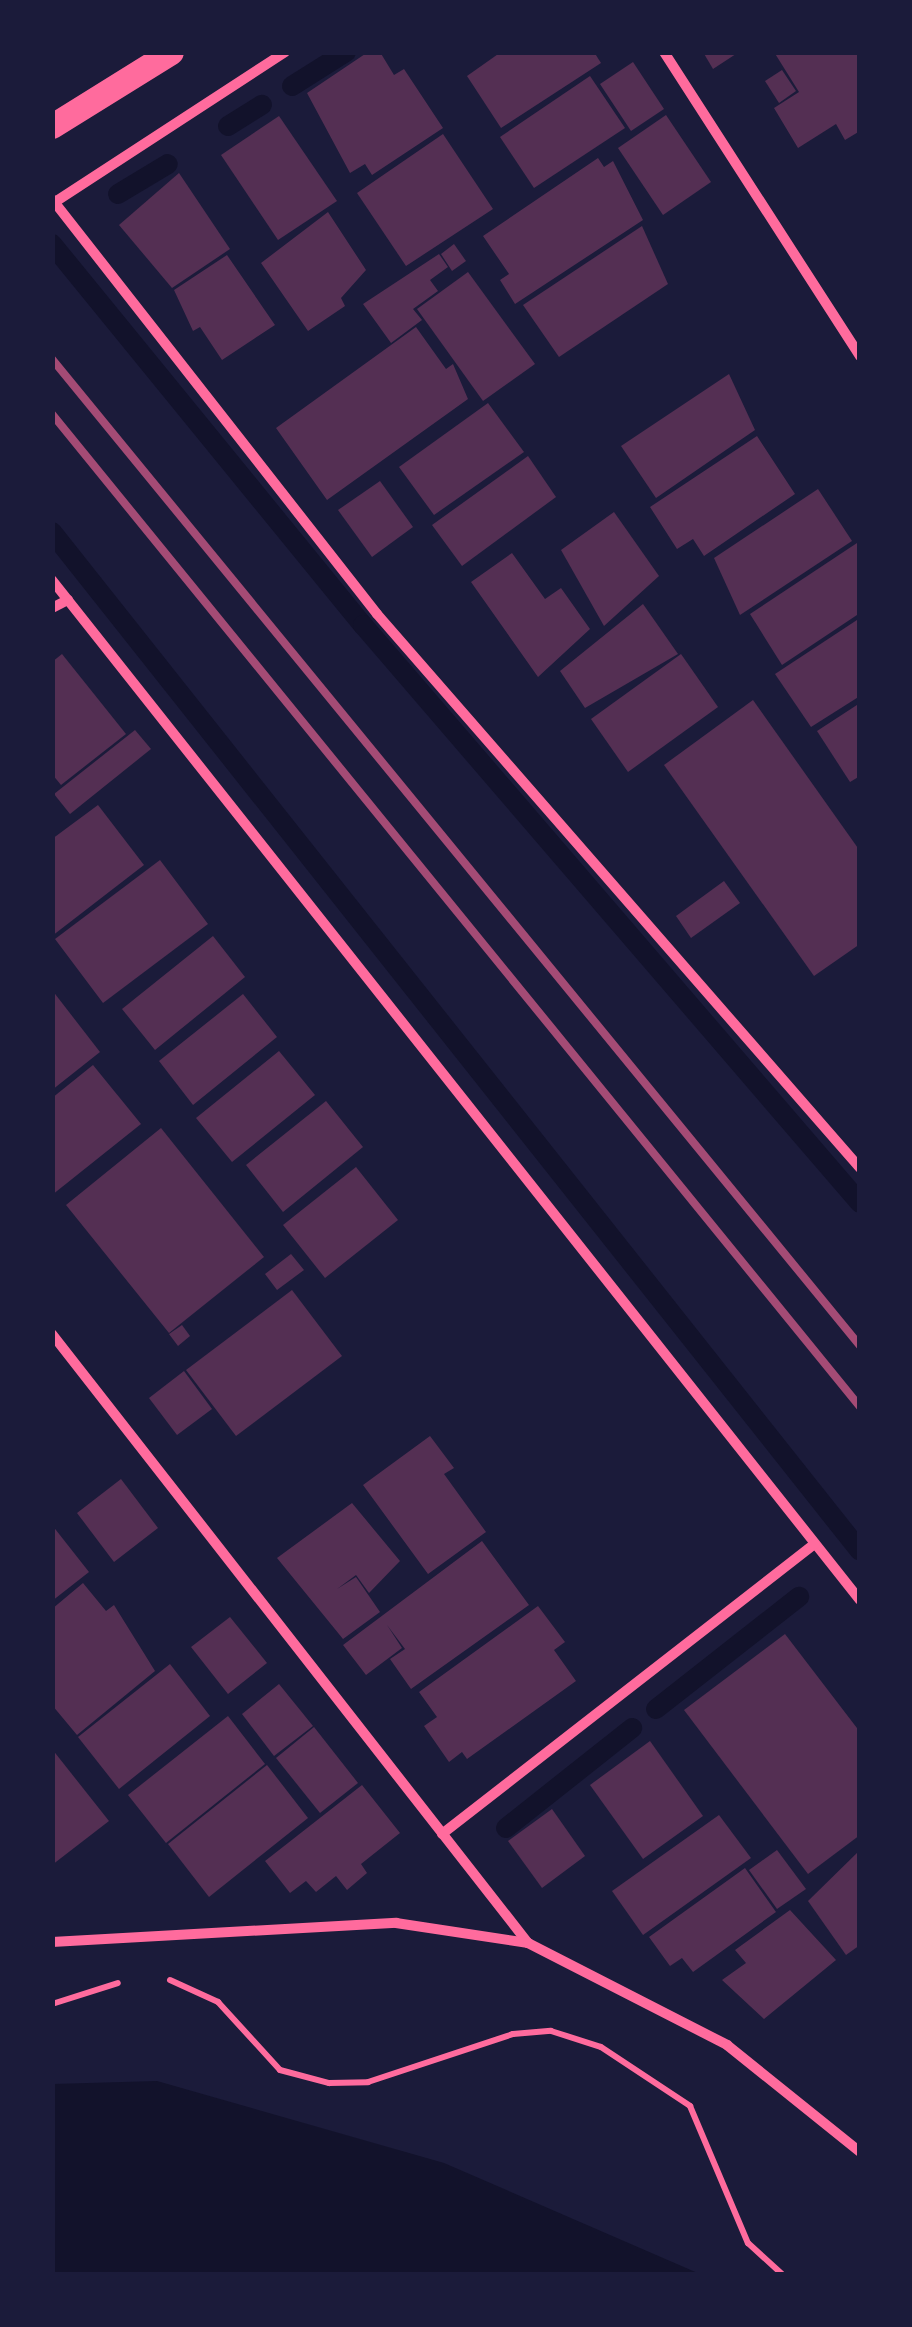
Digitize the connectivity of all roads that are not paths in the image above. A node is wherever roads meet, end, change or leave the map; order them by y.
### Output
1 (172, 52) edge
2 (285, 52) edge
3 (664, 52) edge
4 (52, 126) edge
5 (54, 200) edge
6 (860, 356) edge
7 (52, 580) edge
8 (68, 600) junction
9 (52, 608) edge
10 (860, 1168) edge
11 (52, 1334) edge
12 (815, 1544) junction
13 (860, 1600) edge
14 (442, 1834) junction
15 (52, 1942) edge
16 (528, 1943) junction
17 (860, 2152) edge

1 - 4 main road
2 - 5 street
3 - 6 street
5 - 10 street
7 - 8 street
8 - 9 street
8 - 12 street
11 - 14 street
12 - 13 street
12 - 14 street
14 - 16 street
15 - 16 street
16 - 17 street

